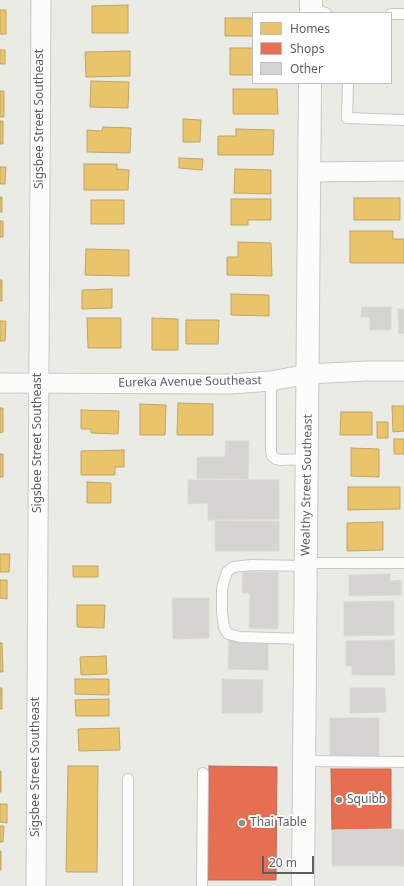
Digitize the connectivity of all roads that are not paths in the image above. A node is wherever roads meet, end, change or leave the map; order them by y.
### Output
1 (41, 0) edge
2 (392, 14) edge
3 (404, 14) edge
4 (310, 84) edge
5 (348, 84) edge
6 (404, 120) edge
7 (404, 171) edge
8 (309, 172) junction
9 (404, 371) edge
10 (308, 374) junction
11 (271, 381) junction
12 (39, 382) junction
13 (0, 383) edge
14 (307, 459) junction
15 (404, 563) edge
16 (306, 564) junction
17 (305, 639) junction
18 (304, 761) junction
19 (404, 762) edge
20 (203, 773) dead end
21 (128, 779) dead end
22 (36, 886) edge
23 (128, 886) edge
24 (202, 886) edge
25 (303, 886) edge

1 - 12 street, Sigsbee Street Southeast
2 - 3 lane
4 - 8 main road, Wealthy Street Southeast
5 - 6 lane
7 - 8 street
8 - 10 main road, Wealthy Street Southeast
9 - 10 street, Eureka Avenue Southeast
10 - 11 street, Eureka Avenue Southeast
10 - 14 main road, Wealthy Street Southeast
11 - 12 street, Eureka Avenue Southeast
11 - 14 lane
12 - 13 street, Eureka Avenue Southeast
12 - 22 street, Sigsbee Street Southeast
14 - 16 main road, Wealthy Street Southeast
15 - 16 lane
16 - 17 main road, Wealthy Street Southeast
16 - 17 lane
17 - 18 main road, Wealthy Street Southeast
18 - 19 lane
18 - 25 main road, Wealthy Street Southeast
20 - 24 lane
21 - 23 lane

